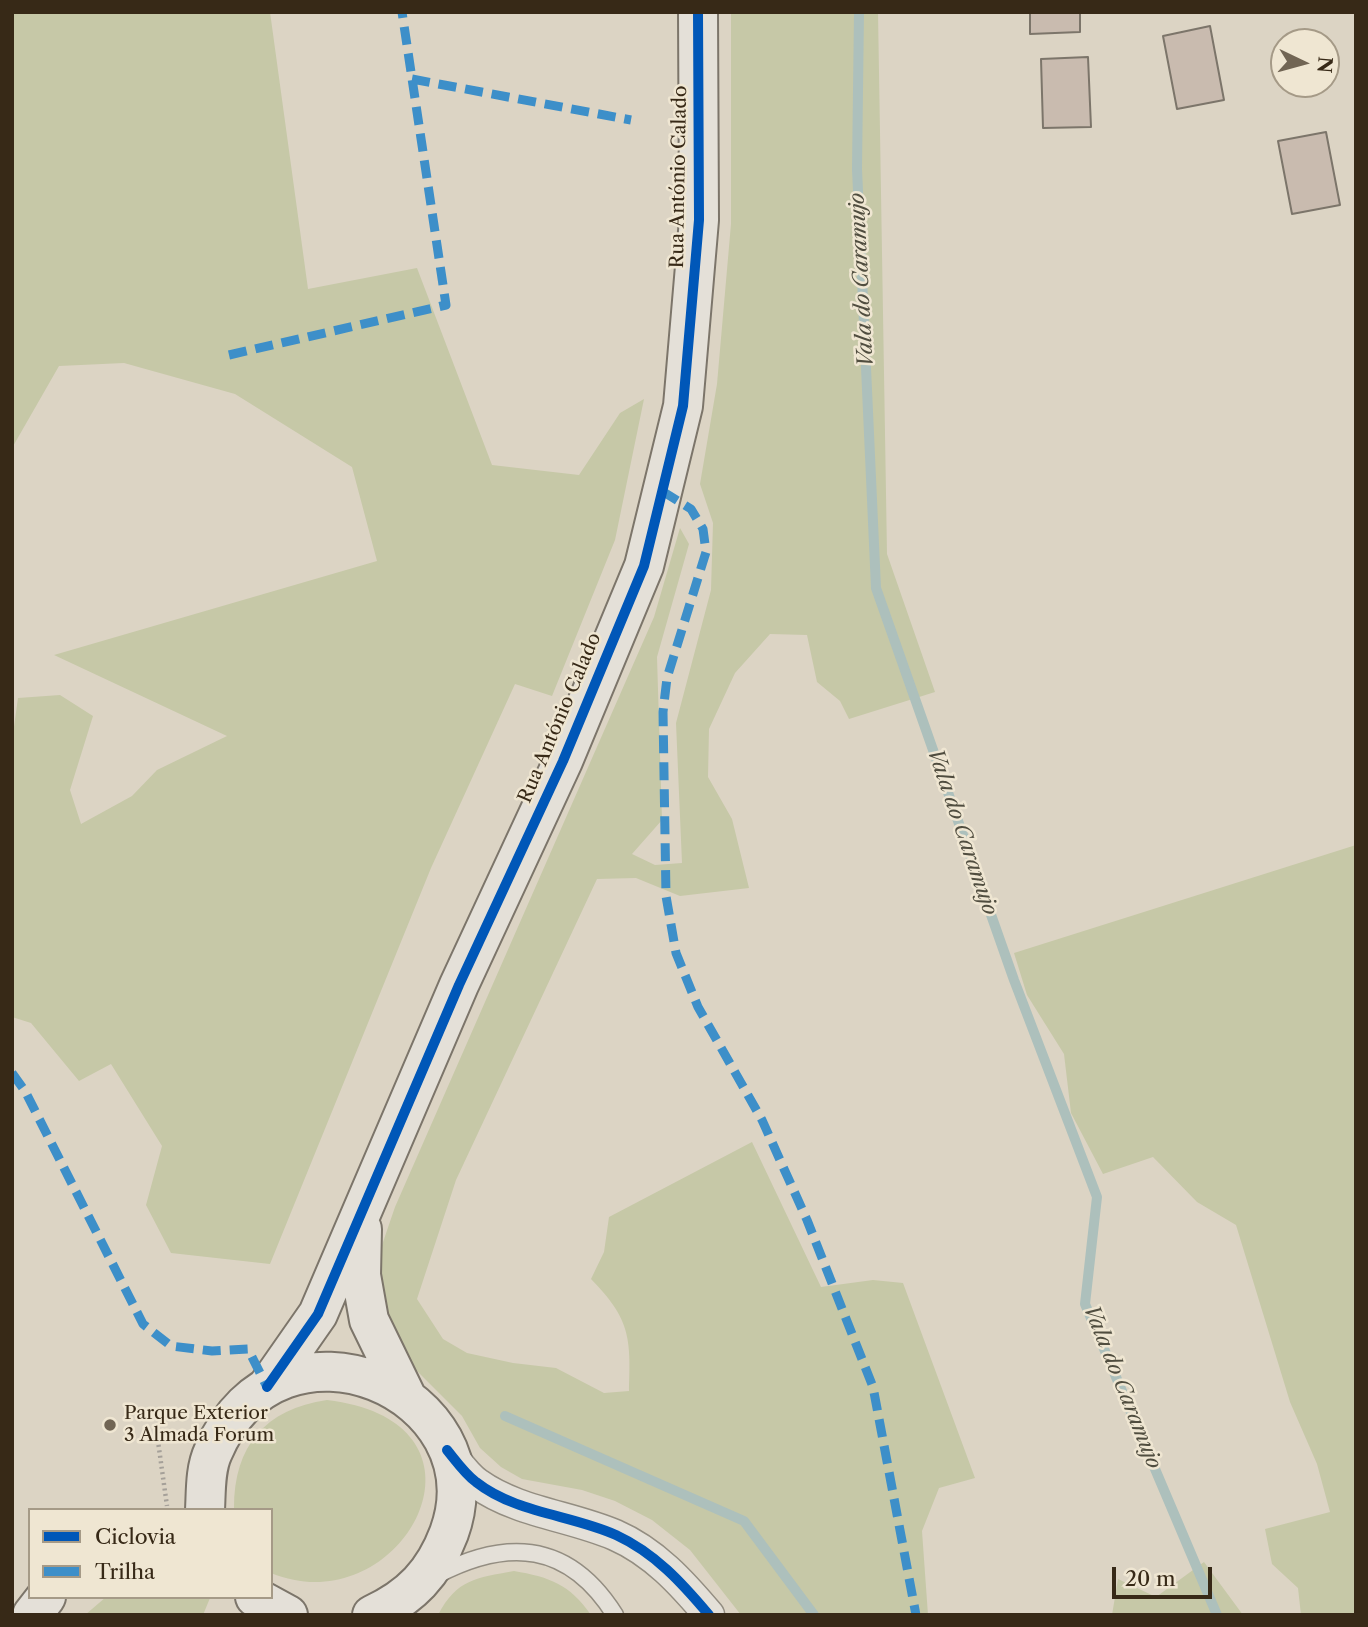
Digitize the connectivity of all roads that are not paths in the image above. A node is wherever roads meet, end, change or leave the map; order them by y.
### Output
1 (698, 12) edge
2 (362, 1213) junction
3 (267, 1387) junction
4 (406, 1396) junction
5 (447, 1450) junction
6 (205, 1508) edge
7 (422, 1582) junction
8 (44, 1599) edge
9 (259, 1599) edge
10 (32, 1615) edge
11 (288, 1615) edge
12 (372, 1615) edge
13 (615, 1615) edge
14 (709, 1615) edge

1 - 2 street, Rua António Calado
2 - 3 street, Rua António Calado
2 - 4 street, Rua António Calado
3 - 4 street
3 - 6 street
4 - 5 street
5 - 7 street
5 - 14 street
7 - 12 street
7 - 13 lane
8 - 10 street
9 - 11 street

